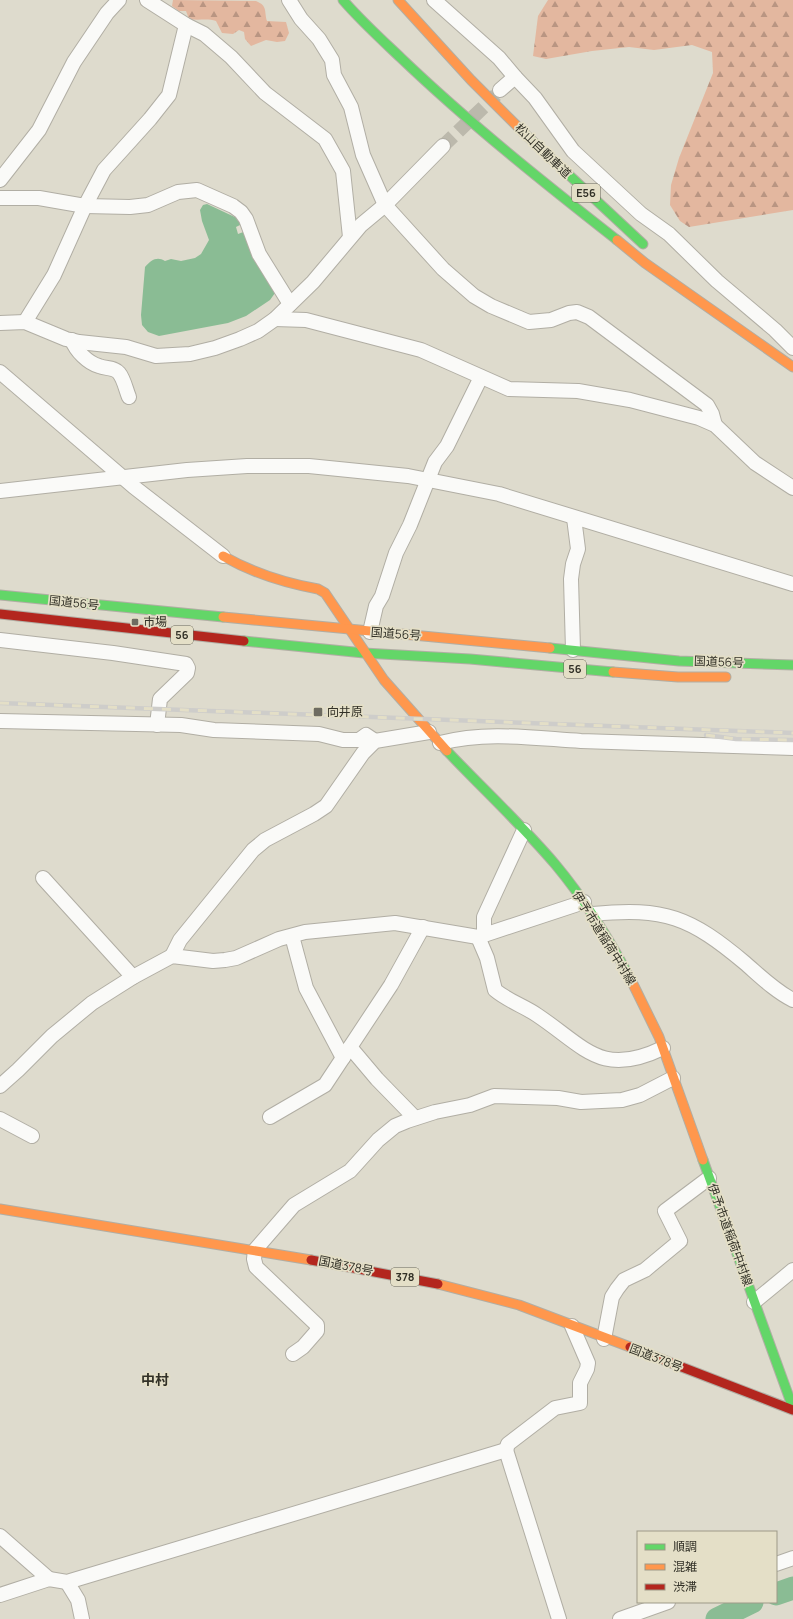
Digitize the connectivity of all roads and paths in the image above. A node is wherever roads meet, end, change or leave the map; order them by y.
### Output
1 (119, 0) edge
2 (147, 0) edge
3 (289, 0) edge
4 (343, 0) edge
5 (398, 0) edge
6 (434, 0) edge
7 (186, 25) junction
8 (515, 77) junction
9 (500, 90) tunnel mouth
10 (443, 146) tunnel mouth
11 (0, 180) edge
12 (0, 198) edge
13 (385, 205) junction
14 (85, 206) junction
15 (350, 237) junction
16 (651, 251) dead end
17 (694, 286) dead end
18 (290, 304) junction
19 (275, 319) junction
20 (25, 322) junction
21 (0, 323) edge
22 (72, 340) junction
23 (793, 348) edge
24 (793, 366) edge
25 (0, 372) edge
26 (481, 377) junction
27 (129, 397) dead end
28 (715, 425) junction
29 (122, 478) junction
30 (429, 479) junction
31 (793, 488) edge
32 (0, 491) edge
33 (574, 518) junction
34 (223, 556) joint
35 (793, 584) edge
36 (0, 595) edge
37 (0, 614) edge
38 (349, 630) junction
39 (370, 632) junction
40 (0, 640) edge
41 (573, 650) junction
42 (364, 653) junction
43 (793, 665) edge
44 (739, 678) dead end
45 (0, 721) edge
46 (157, 725) junction
47 (429, 732) junction
48 (375, 741) junction
49 (440, 743) junction
50 (793, 748) edge
51 (524, 830) junction
52 (43, 878) dead end
53 (584, 902) junction
54 (593, 914) junction
55 (423, 927) junction
56 (292, 936) junction
57 (481, 936) junction
58 (172, 956) junction
59 (133, 977) junction
60 (793, 1000) edge
61 (663, 1048) junction
62 (346, 1052) junction
63 (674, 1078) junction
64 (0, 1086) edge
65 (270, 1117) dead end
66 (415, 1118) junction
67 (0, 1119) edge
68 (32, 1136) dead end
69 (709, 1178) junction
70 (0, 1209) edge
71 (256, 1250) junction
72 (793, 1270) edge
73 (754, 1302) junction
74 (572, 1326) junction
75 (604, 1339) junction
76 (293, 1354) dead end
77 (793, 1409) edge
78 (506, 1450) junction
79 (0, 1536) edge
80 (793, 1558) edge
81 (777, 1564) edge
82 (49, 1579) junction
83 (67, 1582) junction
84 (0, 1595) edge
85 (665, 1603) edge
86 (82, 1619) edge
87 (559, 1619) edge
88 (620, 1619) edge

1 - 11 street
2 - 7 street
3 - 13 street
4 - 24 main road
5 - 16 main road, 松山自動車道 / E56
6 - 8 street
7 - 14 street
7 - 15 street
8 - 9 street
8 - 23 street
10 - 13 street
12 - 14 street
13 - 15 street
13 - 28 street
14 - 18 street
14 - 20 street
15 - 18 street
17 - 24 main road
18 - 19 street
19 - 22 street
19 - 26 street
20 - 21 street
20 - 22 street
22 - 27 street
25 - 29 street
26 - 28 street
26 - 30 street
28 - 31 street
29 - 30 street
29 - 32 street
29 - 34 street
30 - 33 street
30 - 39 street
33 - 35 street
33 - 41 street
34 - 38 main road, 伊予市道稲荷中村線
36 - 38 main road, 国道56号 / 56
37 - 42 main road, 国道56号 / 56
38 - 39 main road, 国道56号 / 56
38 - 42 main road, 伊予市道稲荷中村線
39 - 41 main road, 国道56号 / 56
40 - 46 street
41 - 43 main road, 国道56号 / 56
42 - 44 main road, 国道56号 / 56
42 - 47 main road, 伊予市道稲荷中村線
45 - 46 street
46 - 48 street
47 - 48 street
47 - 49 main road, 伊予市道稲荷中村線
48 - 58 street
49 - 50 street
49 - 51 main road, 伊予市道稲荷中村線
51 - 53 main road, 伊予市道稲荷中村線
51 - 57 street
52 - 59 street
53 - 54 main road, 伊予市道稲荷中村線
53 - 57 street
54 - 60 street
54 - 61 main road, 伊予市道稲荷中村線
55 - 56 street
55 - 57 street
55 - 62 street
56 - 58 street
56 - 62 street
57 - 61 street
58 - 59 street
59 - 64 street
61 - 63 main road, 伊予市道稲荷中村線
62 - 65 street
62 - 66 street
63 - 66 street
63 - 69 main road, 伊予市道稲荷中村線
66 - 71 street
67 - 68 street
69 - 73 main road, 伊予市道稲荷中村線
69 - 75 street
70 - 71 main road, 国道378号 / 378
71 - 74 main road, 国道378号 / 378
71 - 76 street
72 - 73 street
73 - 77 main road, 伊予市道稲荷中村線
74 - 75 main road, 国道378号 / 378
74 - 78 street
75 - 77 main road, 国道378号 / 378
78 - 83 street
78 - 87 street
79 - 82 street
80 - 81 street
82 - 83 street
82 - 84 street
83 - 86 street
85 - 88 street

